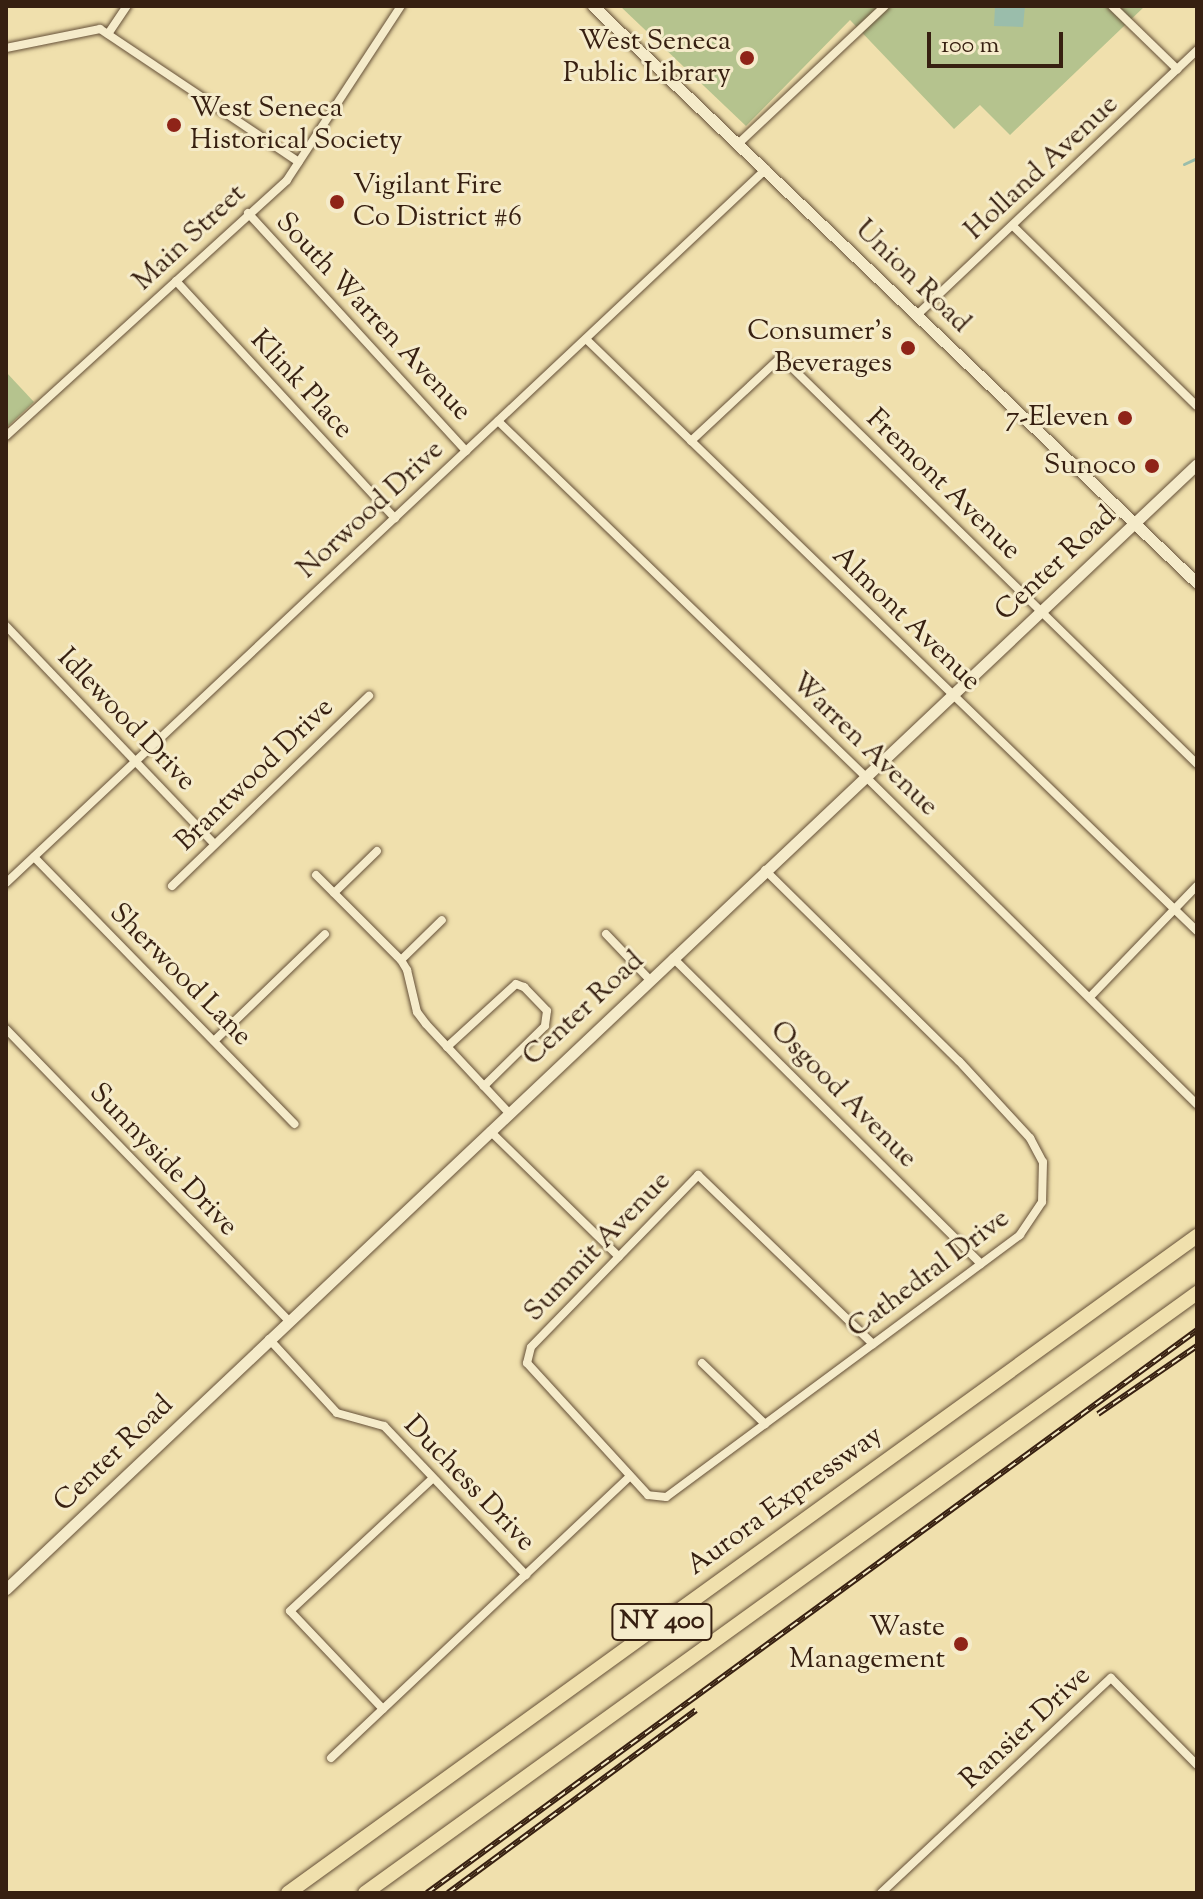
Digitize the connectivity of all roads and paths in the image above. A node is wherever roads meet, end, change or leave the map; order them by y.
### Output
1 (127, 6) edge
2 (401, 6) edge
3 (593, 6) edge
4 (885, 6) edge
5 (1112, 6) edge
6 (108, 34) junction
7 (6, 48) edge
8 (1195, 56) edge
9 (1177, 69) junction
10 (739, 143) junction
11 (299, 162) junction
12 (766, 169) junction
13 (248, 213) junction
14 (1013, 226) junction
15 (176, 281) junction
16 (917, 315) junction
17 (586, 339) junction
18 (1197, 406) edge
19 (498, 421) junction
20 (6, 436) edge
21 (691, 441) junction
22 (466, 451) junction
23 (1197, 464) edge
24 (395, 518) junction
25 (1134, 524) junction
26 (1197, 583) edge
27 (1041, 611) junction
28 (6, 626) edge
29 (952, 694) junction
30 (369, 696) dead end
31 (136, 763) junction
32 (1197, 764) edge
33 (865, 776) junction
34 (214, 844) junction
35 (377, 851) dead end
36 (34, 857) junction
37 (765, 870) junction
38 (316, 875) dead end
39 (6, 883) edge
40 (172, 886) dead end
41 (1197, 886) edge
42 (334, 893) junction
43 (1175, 909) junction
44 (442, 920) dead end
45 (1197, 931) edge
46 (325, 934) dead end
47 (606, 934) dead end
48 (673, 958) junction
49 (401, 960) junction
50 (650, 980) junction
51 (1090, 997) junction
52 (6, 1029) edge
53 (214, 1041) junction
54 (447, 1047) junction
55 (484, 1086) junction
56 (1197, 1104) edge
57 (509, 1113) junction
58 (295, 1124) dead end
59 (490, 1131) junction
60 (1197, 1236) edge
61 (619, 1257) junction
62 (981, 1264) junction
63 (1197, 1293) edge
64 (289, 1321) junction
65 (269, 1339) junction
66 (873, 1344) junction
67 (702, 1363) dead end
68 (765, 1424) junction
69 (630, 1476) junction
70 (433, 1478) junction
71 (526, 1575) junction
72 (6, 1589) edge
73 (383, 1709) junction
74 (331, 1758) dead end
75 (1197, 1765) edge
76 (288, 1893) edge
77 (365, 1893) edge
78 (881, 1893) edge

1 - 6 street
2 - 11 street, Main Street
3 - 10 main road, Union Road
4 - 10 street
5 - 9 street
6 - 7 street
6 - 11 street
8 - 9 street, Holland Avenue
9 - 14 street, Holland Avenue
10 - 12 main road, Union Road
11 - 13 street, Main Street
12 - 16 main road, Union Road
12 - 17 street, Norwood Drive
13 - 15 street, Main Street
13 - 22 street, South Warren Avenue
14 - 16 street, Holland Avenue
14 - 18 street
15 - 20 street, Main Street
15 - 24 street, Klink Place
16 - 25 main road, Union Road
17 - 19 street, Norwood Drive
17 - 21 street, Almont Avenue
19 - 22 street, Norwood Drive
19 - 33 street, Warren Avenue
21 - 27 street, Fremont Avenue
21 - 29 street, Almont Avenue
22 - 24 street, Norwood Drive
23 - 25 main road, Center Road
24 - 31 street, Norwood Drive
25 - 26 main road, Union Road
25 - 27 main road, Center Road
27 - 29 main road, Center Road
27 - 32 street, Fremont Avenue
28 - 31 street, Idlewood Drive
29 - 33 main road, Center Road
29 - 43 street, Almont Avenue
30 - 34 street, Brantwood Drive
31 - 34 street, Idlewood Drive
31 - 36 street, Norwood Drive
33 - 37 main road, Center Road
33 - 51 street, Warren Avenue
34 - 40 street, Brantwood Drive
35 - 42 street
36 - 39 street, Norwood Drive
36 - 53 street, Sherwood Lane
37 - 48 main road, Center Road
37 - 62 street, Cathedral Drive
38 - 42 street
41 - 43 street
42 - 49 street
43 - 45 street, Almont Avenue
43 - 51 street
44 - 49 street
46 - 53 street
47 - 50 street
48 - 50 main road, Center Road
48 - 62 street, Osgood Avenue
49 - 54 street
50 - 57 main road, Center Road
51 - 56 street, Warren Avenue
52 - 64 street, Sunnyside Drive
53 - 58 street, Sherwood Lane
54 - 55 street
54 - 55 street
55 - 57 street
57 - 59 main road, Center Road
59 - 61 street
59 - 64 main road, Center Road
60 - 76 highway, Aurora Expressway / NY 400
61 - 66 street, Summit Avenue
61 - 69 street, Summit Avenue
62 - 66 street, Cathedral Drive
63 - 77 highway, NY 400
64 - 65 main road, Center Road
65 - 70 street, Duchess Drive
65 - 72 main road, Center Road
66 - 68 street, Cathedral Drive
67 - 68 street
68 - 69 street, Cathedral Drive
69 - 71 street
70 - 71 street, Duchess Drive
70 - 73 street
71 - 73 street
73 - 74 street
75 - 78 street, Ransier Drive

